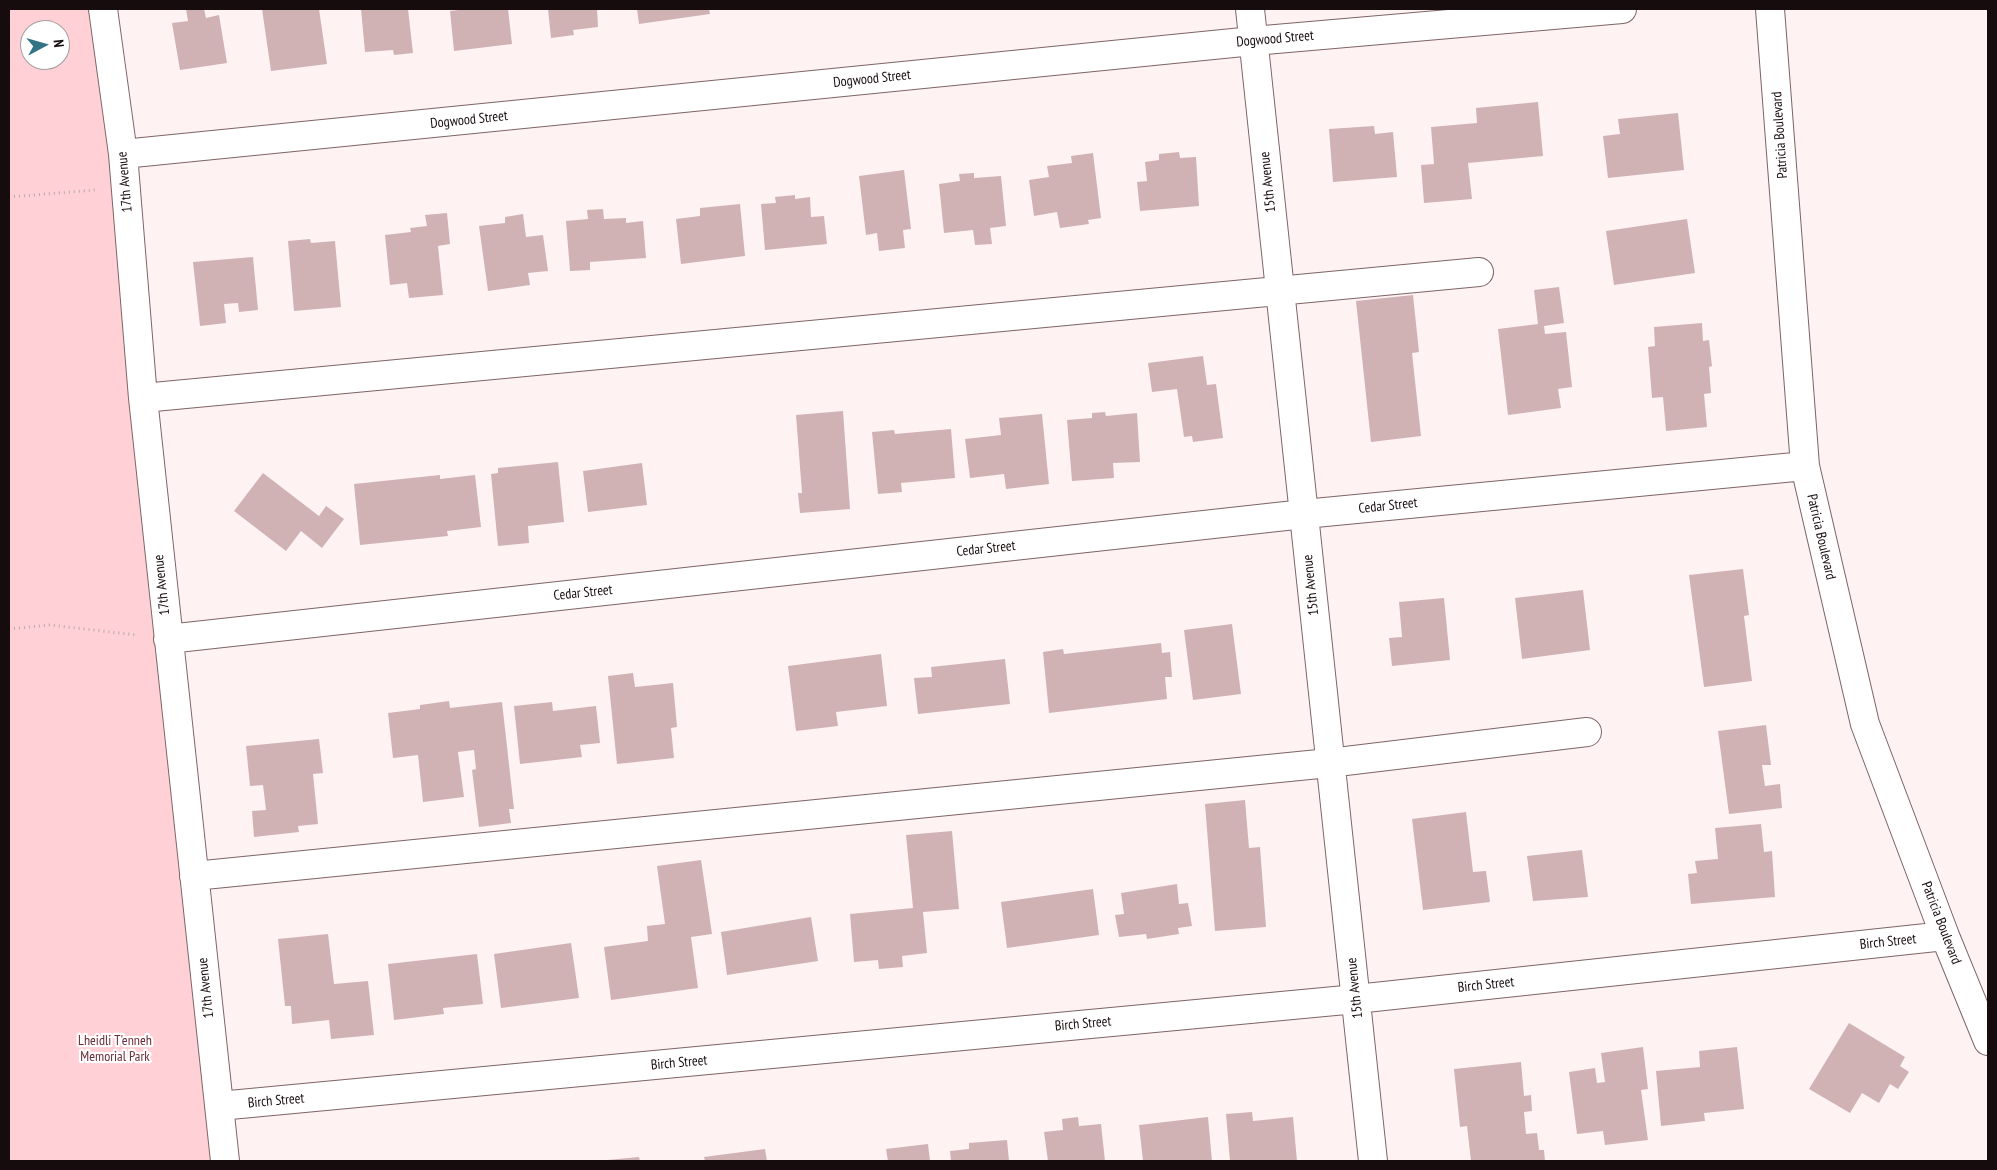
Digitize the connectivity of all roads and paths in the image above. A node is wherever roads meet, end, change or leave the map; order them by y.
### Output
1 (103, 9) edge
2 (1250, 9) edge
3 (1622, 9) edge
4 (1770, 9) edge
5 (1253, 41) junction
6 (123, 154) junction
7 (126, 187) junction
8 (9, 197) edge
9 (1479, 272) dead end
10 (1280, 292) junction
11 (143, 398) junction
12 (1805, 466) junction
13 (1304, 514) junction
14 (9, 629) edge
15 (168, 639) junction
16 (1586, 732) dead end
17 (1329, 763) junction
18 (194, 876) junction
19 (1945, 936) junction
20 (1356, 998) junction
21 (1988, 1041) edge
22 (219, 1106) junction
23 (225, 1161) edge
24 (1373, 1161) edge

1 - 6 street, 17th Avenue
2 - 5 street, 15th Avenue
3 - 5 street, Dogwood Street
4 - 12 street, Patricia Boulevard
5 - 6 street, Dogwood Street
5 - 10 street, 15th Avenue
6 - 7 street, 17th Avenue
7 - 8 path
7 - 11 street, 17th Avenue
9 - 10 street
10 - 11 street
10 - 13 street, 15th Avenue
11 - 15 street, 17th Avenue
12 - 13 street, Cedar Street
12 - 19 street, Patricia Boulevard
13 - 15 street, Cedar Street
13 - 17 street, 15th Avenue
14 - 15 path
15 - 18 street, 17th Avenue
16 - 17 street
17 - 18 street
17 - 20 street, 15th Avenue
18 - 22 street, 17th Avenue
19 - 20 street, Birch Street
19 - 21 street, Patricia Boulevard
20 - 22 street, Birch Street
20 - 24 street, 15th Avenue
22 - 23 street, 17th Avenue

